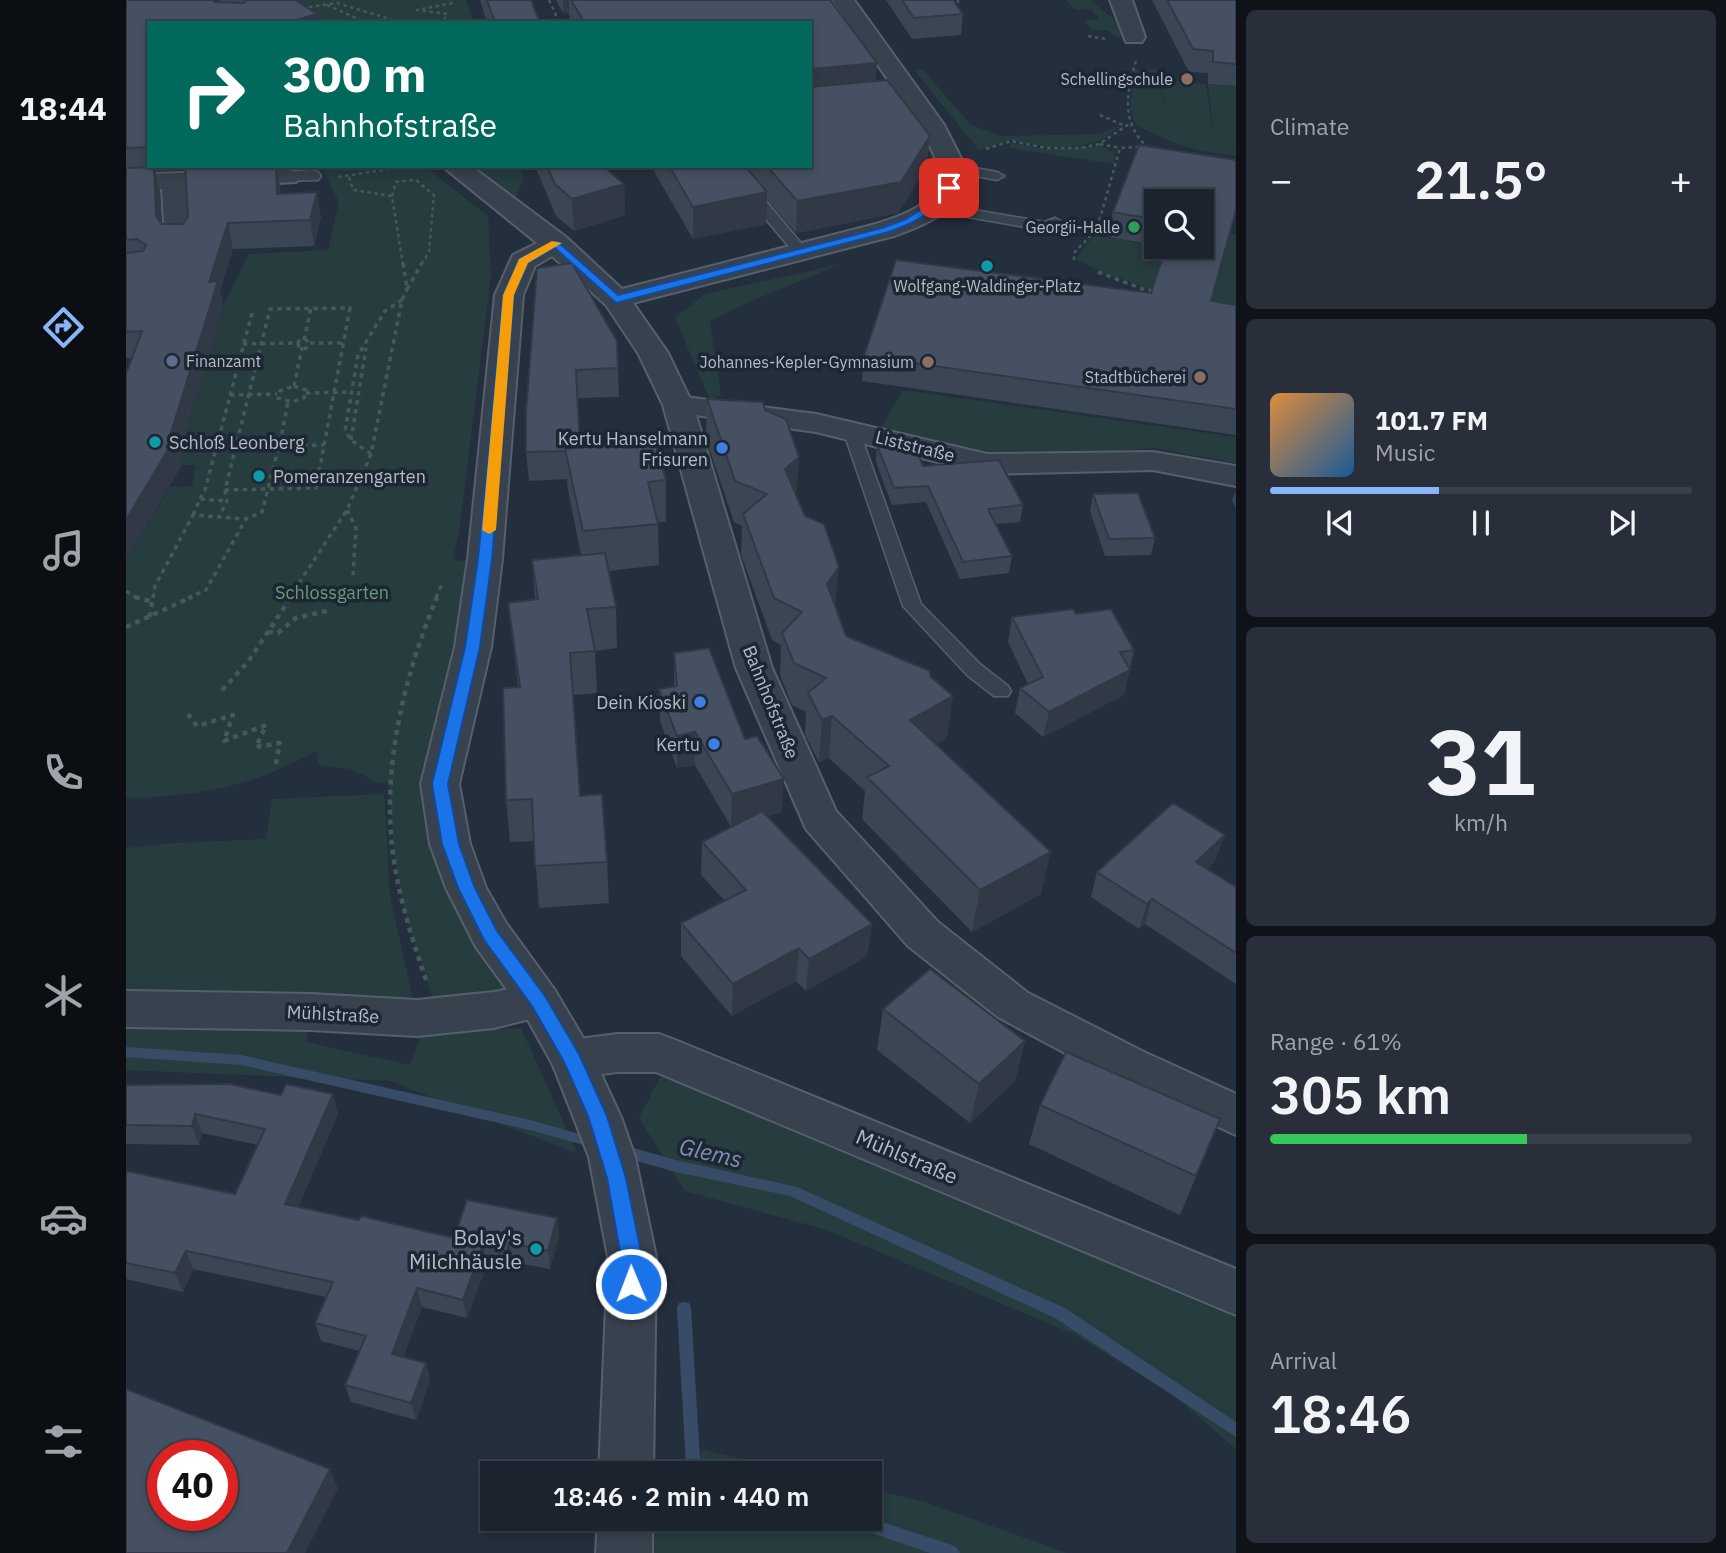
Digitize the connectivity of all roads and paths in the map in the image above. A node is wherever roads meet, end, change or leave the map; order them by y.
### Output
1 (451, 0) edge
2 (549, 0) edge
3 (843, 0) edge
4 (1121, 0) edge
5 (326, 4) junction
6 (302, 8) edge
7 (364, 21) edge
8 (396, 21) edge
9 (435, 21) edge
10 (559, 21) edge
11 (1134, 37) joint
12 (1100, 115) dead end
13 (1127, 125) junction
14 (1099, 144) junction
15 (1144, 146) junction
16 (1120, 148) junction
17 (1156, 153) edge
18 (953, 165) junction
19 (398, 168) edge
20 (457, 168) edge
21 (528, 168) edge
22 (536, 168) dead end
23 (996, 176) dead end
24 (299, 177) dead end
25 (126, 183) edge
26 (175, 183) junction
27 (744, 186) edge
28 (392, 196) junction
29 (933, 207) junction
30 (1055, 222) dead end
31 (178, 241) edge
32 (556, 243) junction
33 (801, 252) junction
34 (1074, 260) dead end
35 (1098, 272) dead end
36 (407, 289) junction
37 (1166, 292) edge
38 (616, 299) junction
39 (402, 300) junction
40 (311, 308) junction
41 (252, 313) dead end
42 (303, 340) junction
43 (343, 342) junction
44 (297, 343) junction
45 (310, 343) junction
46 (243, 344) junction
47 (261, 344) junction
48 (302, 347) junction
49 (366, 347) junction
50 (294, 386) junction
51 (334, 392) junction
52 (352, 392) junction
53 (306, 393) junction
54 (249, 394) junction
55 (278, 394) junction
56 (230, 395) junction
57 (288, 402) junction
58 (678, 405) junction
59 (851, 430) junction
60 (351, 440) junction
61 (282, 444) junction
62 (324, 445) junction
63 (217, 447) junction
64 (236, 447) junction
65 (276, 448) junction
66 (371, 454) junction
67 (1236, 476) edge
68 (270, 489) junction
69 (225, 490) junction
70 (200, 499) junction
71 (227, 501) junction
72 (347, 510) junction
73 (193, 515) junction
74 (219, 517) junction
75 (246, 519) junction
76 (446, 574) dead end
77 (353, 575) dead end
78 (126, 591) edge
79 (153, 602) junction
80 (331, 610) dead end
81 (150, 617) junction
82 (126, 627) edge
83 (268, 632) junction
84 (222, 690) dead end
85 (1001, 691) dead end
86 (188, 714) dead end
87 (275, 768) dead end
88 (539, 1001) junction
89 (126, 1009) edge
90 (439, 1017) junction
91 (572, 1059) junction
92 (1236, 1115) edge
93 (1236, 1292) edge
94 (626, 1461) edge
95 (625, 1531) edge
96 (624, 1553) edge

1 - 9 path
2 - 10 path
3 - 18 street
4 - 11 street
5 - 6 path
5 - 7 path
5 - 8 path
11 - 13 path
12 - 13 path
13 - 14 path
13 - 15 path
14 - 16 path
14 - 18 path
15 - 16 path
15 - 17 path
16 - 34 path
18 - 23 lane
18 - 29 street
19 - 28 path
20 - 32 street, Bahnhofstraße
21 - 22 path
24 - 26 street
25 - 26 street
26 - 31 street
27 - 33 lane
28 - 36 path
28 - 36 path
29 - 30 lane
29 - 33 street
32 - 38 street, Bahnhofstraße
32 - 88 street
33 - 38 street
35 - 37 path
36 - 39 path
38 - 58 street, Bahnhofstraße
39 - 49 path
39 - 66 path
40 - 42 path
40 - 43 path
40 - 47 path
41 - 46 path
42 - 44 path
42 - 45 path
43 - 45 path
43 - 51 path
44 - 47 path
44 - 48 path
45 - 48 path
46 - 47 path
46 - 56 path
47 - 54 path
48 - 50 path
49 - 52 path
49 - 60 path
50 - 53 path
50 - 55 path
51 - 52 path
51 - 53 path
51 - 62 path
52 - 60 path
53 - 57 path
54 - 55 path
54 - 56 path
54 - 64 path
55 - 57 path
56 - 63 path
57 - 61 path
58 - 59 street, Liststraße
58 - 92 street, Bahnhofstraße
59 - 67 street, Liststraße
59 - 85 lane
60 - 66 path
61 - 62 path
61 - 65 path
62 - 68 path
63 - 64 path
63 - 70 path
64 - 65 path
64 - 69 path
65 - 68 path
66 - 72 path
68 - 69 path
68 - 75 path
69 - 71 path
70 - 71 path
70 - 73 path
71 - 74 path
72 - 77 path
72 - 83 path
73 - 74 path
73 - 79 path
74 - 75 path
75 - 81 path
76 - 90 path
78 - 79 path
79 - 81 path
80 - 83 path
81 - 82 path
83 - 84 path
86 - 87 path
88 - 90 street, Mühlstraße
88 - 91 street
89 - 90 street, Mühlstraße
91 - 93 street, Mühlstraße
91 - 94 street
95 - 96 street

